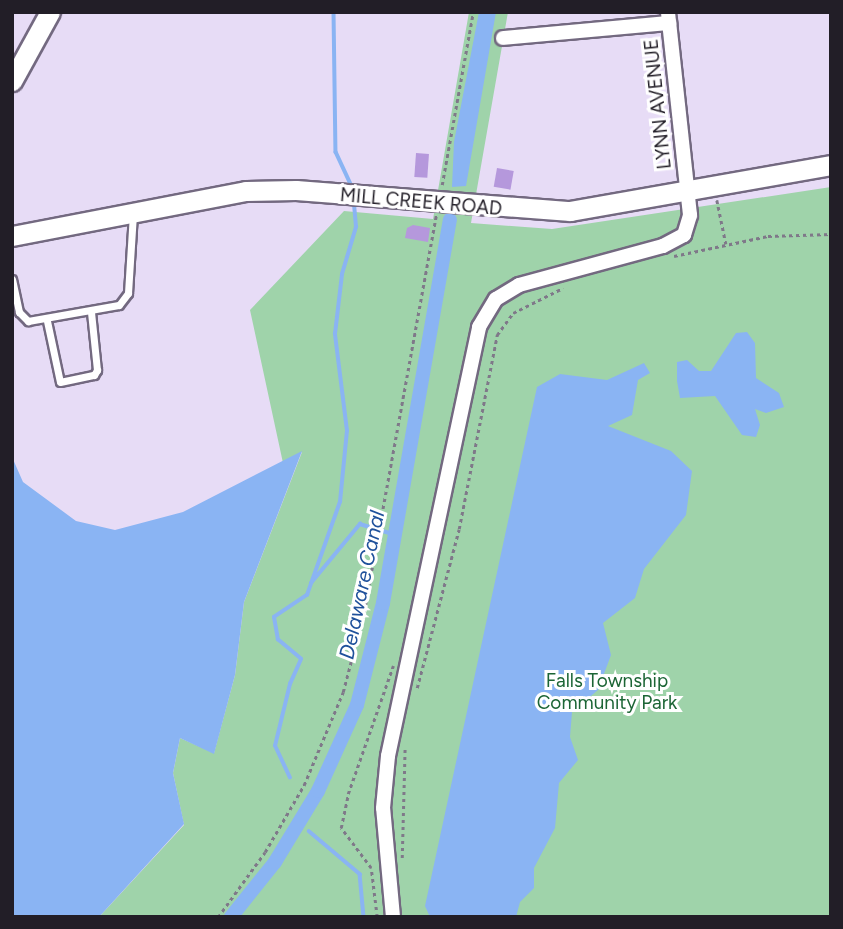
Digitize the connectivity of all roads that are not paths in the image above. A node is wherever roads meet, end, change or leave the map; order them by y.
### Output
1 (50, 12) edge
2 (668, 18) edge
3 (503, 38) dead end
4 (12, 82) edge
5 (831, 165) edge
6 (687, 192) junction
7 (133, 212) junction
8 (12, 236) edge
9 (12, 279) edge
10 (91, 312) junction
11 (47, 321) junction
12 (393, 917) edge

1 - 4 main road
2 - 3 street
2 - 6 street, LYNN AVENUE
5 - 6 main road, MILL CREEK ROAD
6 - 7 main road, MILL CREEK ROAD
6 - 12 street, LYNN AVENUE
7 - 8 main road, MILL CREEK ROAD
7 - 10 lane
9 - 11 lane
10 - 11 lane
10 - 11 lane

